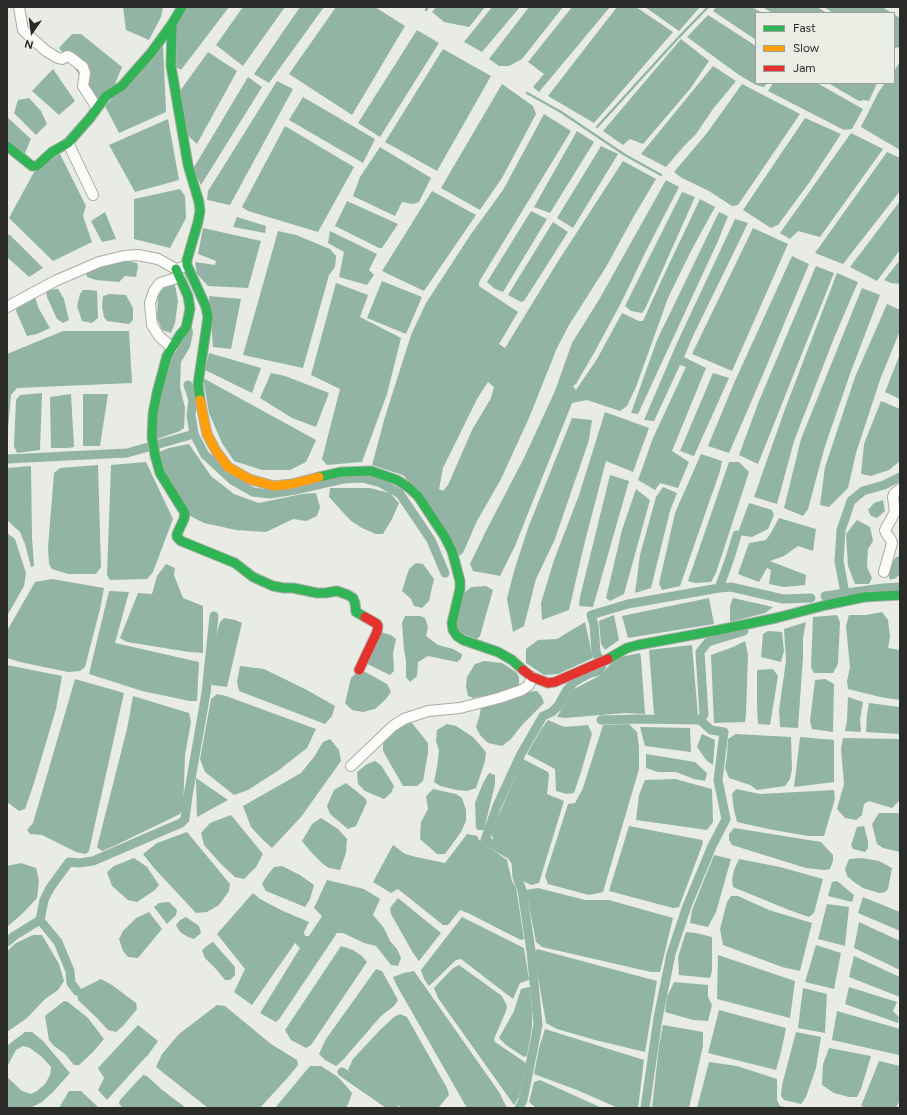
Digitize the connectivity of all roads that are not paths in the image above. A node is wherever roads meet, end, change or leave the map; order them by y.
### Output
1 (18, 7) edge
2 (182, 7) edge
3 (172, 24) junction
4 (97, 108) junction
5 (68, 143) junction
6 (7, 146) edge
7 (93, 195) dead end
8 (187, 265) junction
9 (178, 273) junction
10 (7, 307) edge
11 (172, 348) junction
12 (900, 489) edge
13 (884, 572) dead end
14 (900, 595) edge
15 (359, 670) dead end
16 (532, 677) junction
17 (351, 766) dead end

1 - 4 street
2 - 3 street
3 - 4 street
3 - 8 street
4 - 5 street
5 - 6 street
5 - 7 street
8 - 9 street
8 - 16 street
9 - 10 street
9 - 11 street
9 - 11 street
11 - 15 street
12 - 13 street
14 - 16 street
16 - 17 street

